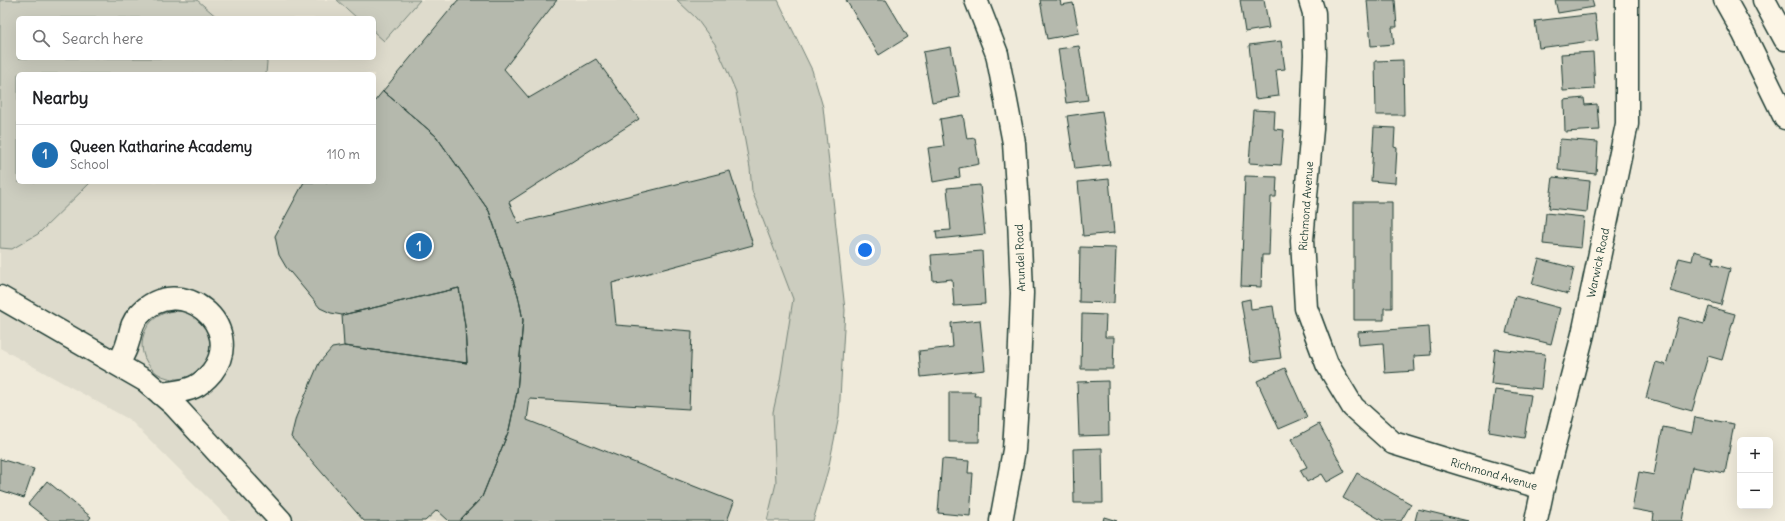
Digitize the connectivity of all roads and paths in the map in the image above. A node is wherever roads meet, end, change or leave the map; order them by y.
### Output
1 (976, 0) edge
2 (1310, 0) edge
3 (1627, 0) edge
4 (1725, 0) edge
5 (1764, 0) edge
6 (1785, 39) edge
7 (1785, 118) edge
8 (0, 297) edge
9 (118, 364) junction
10 (161, 394) junction
11 (1543, 488) junction
12 (281, 521) edge
13 (1001, 521) edge
14 (1536, 521) edge

1 - 13 main road, Arundel Road
2 - 11 main road, Richmond Avenue
3 - 11 main road, Warwick Road
4 - 7 main road
5 - 6 main road
8 - 9 main road
9 - 10 main road
9 - 10 main road
10 - 12 main road
11 - 14 main road, Warwick Road

